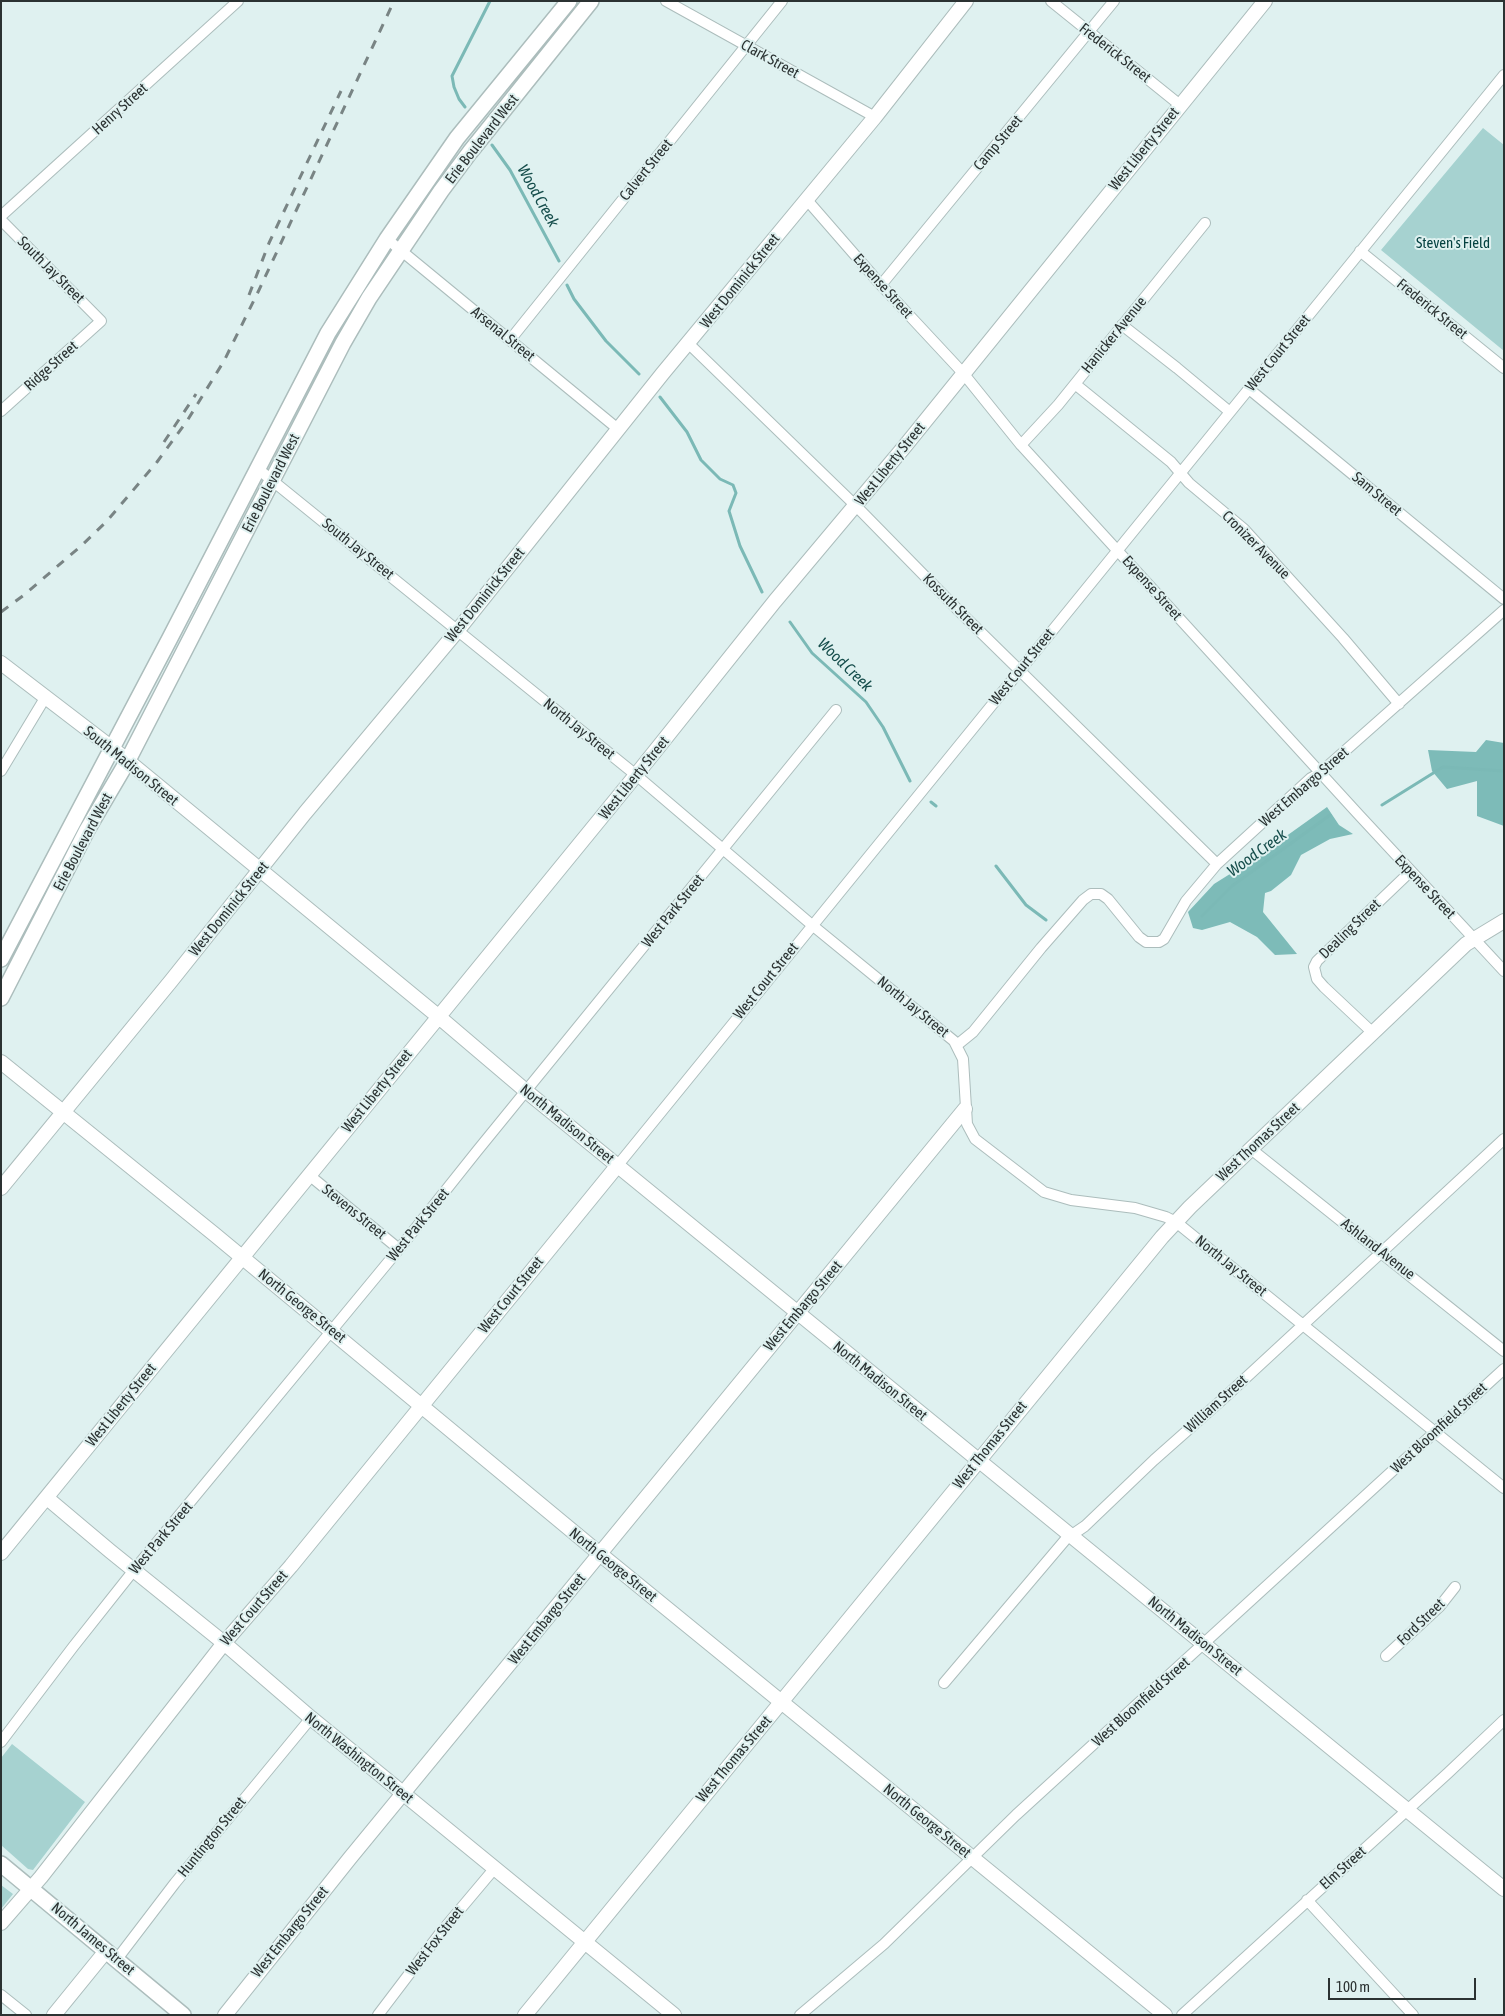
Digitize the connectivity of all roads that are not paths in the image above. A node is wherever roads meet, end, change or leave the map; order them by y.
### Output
1 (238, 1) edge
2 (568, 1) edge
3 (591, 1) edge
4 (666, 1) edge
5 (782, 1) edge
6 (966, 1) edge
7 (1051, 1) edge
8 (1114, 1) edge
9 (1265, 1) edge
10 (1089, 33) junction
11 (747, 46) junction
12 (1504, 75) edge
13 (1180, 104) junction
14 (875, 117) junction
15 (807, 200) junction
16 (1, 216) edge
17 (1, 220) edge
18 (1205, 223) dead end
19 (387, 239) junction
20 (401, 250) junction
21 (1360, 251) junction
22 (881, 285) junction
23 (101, 321) joint
24 (1122, 325) junction
25 (510, 340) junction
26 (688, 343) junction
27 (1504, 368) edge
28 (963, 374) junction
29 (1075, 384) junction
30 (1249, 389) junction
31 (1, 411) edge
32 (1230, 412) junction
33 (618, 429) junction
34 (1021, 445) junction
35 (258, 469) junction
36 (1180, 474) junction
37 (273, 480) junction
38 (856, 506) junction
39 (1118, 551) junction
40 (1504, 599) edge
41 (1504, 610) edge
42 (458, 630) junction
43 (1, 663) edge
44 (1019, 670) junction
45 (45, 698) junction
46 (1399, 704) junction
47 (836, 710) dead end
48 (112, 748) junction
49 (127, 762) junction
50 (1, 771) edge
51 (1320, 773) junction
52 (636, 776) junction
53 (723, 851) junction
54 (1217, 864) junction
55 (259, 870) junction
56 (1411, 871) junction
57 (1504, 921) edge
58 (812, 925) junction
59 (1473, 938) junction
60 (1, 959) edge
61 (1504, 970) edge
62 (1, 998) edge
63 (439, 1017) junction
64 (1373, 1033) junction
65 (957, 1045) junction
66 (1, 1062) edge
67 (526, 1091) junction
68 (965, 1109) junction
69 (64, 1112) junction
70 (1504, 1139) edge
71 (1251, 1149) junction
72 (618, 1165) junction
73 (309, 1175) junction
74 (1, 1188) edge
75 (1176, 1222) junction
76 (400, 1249) junction
77 (1382, 1252) junction
78 (242, 1257) junction
79 (796, 1313) junction
80 (1303, 1324) junction
81 (333, 1331) junction
82 (1504, 1350) edge
83 (1504, 1369) edge
84 (421, 1405) junction
85 (1436, 1433) junction
86 (977, 1460) junction
87 (1504, 1488) edge
88 (47, 1498) junction
89 (1071, 1536) junction
90 (1, 1553) edge
91 (600, 1554) junction
92 (134, 1570) junction
93 (1455, 1587) dead end
94 (224, 1643) junction
95 (1205, 1644) junction
96 (1386, 1656) dead end
97 (944, 1683) dead end
98 (781, 1702) junction
99 (311, 1718) junction
100 (1504, 1720) edge
101 (1, 1742) edge
102 (404, 1794) junction
103 (1406, 1811) junction
104 (971, 1858) junction
105 (1, 1864) edge
106 (494, 1869) junction
107 (32, 1888) junction
108 (1504, 1889) edge
109 (1307, 1900) junction
110 (1, 1924) edge
111 (584, 1942) junction
112 (112, 1955) junction
113 (1, 1995) edge
114 (26, 2015) edge
115 (54, 2015) edge
116 (183, 2015) edge
117 (225, 2015) edge
118 (378, 2015) edge
119 (525, 2015) edge
120 (674, 2015) edge
121 (800, 2015) edge
122 (1165, 2015) edge
123 (1182, 2015) edge
124 (1413, 2015) edge

1 - 16 street, Henry Street
2 - 19 main road, Erie Boulevard West
3 - 20 main road, Erie Boulevard West
4 - 11 street, Clark Street
5 - 11 street, Calvert Street
6 - 14 street, West Dominick Street
7 - 10 street, Frederick Street
8 - 10 street, Camp Street
9 - 13 street, West Liberty Street
10 - 13 street, Frederick Street
10 - 22 street, Camp Street
11 - 14 street, Clark Street
11 - 25 street, Calvert Street
12 - 21 street, West Court Street
13 - 28 street, West Liberty Street
14 - 15 street, West Dominick Street
15 - 22 street, Expense Street
15 - 26 street, West Dominick Street
17 - 23 street, South Jay Street
18 - 24 street, Hanicker Avenue
19 - 20 street, Arsenal Street
19 - 35 main road, Erie Boulevard West
20 - 25 street, Arsenal Street
20 - 37 main road, Erie Boulevard West
21 - 27 street, Frederick Street
21 - 30 street, West Court Street
22 - 28 street, Expense Street
23 - 31 street, Ridge Street
24 - 29 street, Hanicker Avenue
24 - 32 street
25 - 33 street, Arsenal Street
26 - 33 street, West Dominick Street
26 - 38 street, Kossuth Street
28 - 34 street, Expense Street
28 - 38 street, West Liberty Street
29 - 34 street, Hanicker Avenue
29 - 36 street, Cronizer Avenue
30 - 32 street, West Court Street
30 - 40 street, Sam Street
32 - 36 street, West Court Street
33 - 42 street, West Dominick Street
34 - 39 street, Expense Street
35 - 37 street, South Jay Street
35 - 48 main road, Erie Boulevard West
36 - 39 street, West Court Street
36 - 46 street, Cronizer Avenue
37 - 42 street, South Jay Street
37 - 49 main road, Erie Boulevard West
38 - 44 street, Kossuth Street
38 - 52 street, West Liberty Street
39 - 44 street, West Court Street
39 - 51 street, Expense Street
41 - 46 street, West Embargo Street
42 - 52 street, North Jay Street
42 - 55 street, West Dominick Street
43 - 45 street, South Madison Street
44 - 54 street, Kossuth Street
44 - 58 street, West Court Street
45 - 48 street, South Madison Street
45 - 50 street
46 - 51 street, West Embargo Street
47 - 53 street, West Park Street
48 - 49 street, South Madison Street
48 - 60 main road, Erie Boulevard West
49 - 55 street, South Madison Street
49 - 62 main road, Erie Boulevard West
51 - 54 street, West Embargo Street
51 - 56 street, Expense Street
52 - 53 street, North Jay Street
52 - 63 street, West Liberty Street
53 - 58 street, North Jay Street
53 - 67 street, West Park Street
54 - 65 street, West Embargo Street
55 - 63 street, North Madison Street
55 - 69 street, West Dominick Street
56 - 59 street, Expense Street
56 - 64 street, Dealing Street
57 - 59 street, West Thomas Street
58 - 65 street, North Jay Street
58 - 72 street, West Court Street
59 - 61 street, Expense Street
59 - 64 street, West Thomas Street
63 - 67 street, North Madison Street
63 - 73 street, West Liberty Street
64 - 71 street, West Thomas Street
65 - 68 street, North Jay Street
66 - 69 street, North George Street
67 - 72 street, North Madison Street
67 - 76 street, West Park Street
68 - 75 street, North Jay Street
68 - 79 street, West Embargo Street
69 - 74 street, West Dominick Street
69 - 78 street, North George Street
70 - 77 street, William Street
71 - 75 street, West Thomas Street
71 - 77 street, Ashland Avenue
72 - 79 street, North Madison Street
72 - 84 street, West Court Street
73 - 76 street, Stevens Street
73 - 78 street, West Liberty Street
75 - 80 street, North Jay Street
75 - 86 street, West Thomas Street
76 - 81 street, West Park Street
77 - 80 street, William Street
77 - 82 street, Ashland Avenue
78 - 81 street, North George Street
78 - 88 street, West Liberty Street
79 - 86 street, North Madison Street
79 - 91 street, West Embargo Street
80 - 85 street, North Jay Street
80 - 89 street, William Street
81 - 84 street, North George Street
81 - 92 street, West Park Street
83 - 85 street, West Bloomfield Street
84 - 91 street, North George Street
84 - 94 street, West Court Street
85 - 87 street, North Jay Street
85 - 95 street, West Bloomfield Street
86 - 89 street, North Madison Street
86 - 98 street, West Thomas Street
88 - 90 street, West Liberty Street
88 - 92 street, North Washington Street
89 - 95 street, North Madison Street
89 - 97 street, William Street
91 - 98 street, North George Street
91 - 102 street, West Embargo Street
92 - 94 street, North Washington Street
92 - 101 street, West Park Street
93 - 96 street, Ford Street
94 - 99 street, North Washington Street
94 - 107 street, West Court Street
95 - 103 street, North Madison Street
95 - 104 street, West Bloomfield Street
98 - 104 street, North George Street
98 - 111 street, West Thomas Street
99 - 102 street, North Washington Street
99 - 112 street, Huntington Street
100 - 103 street, Elm Street
102 - 106 street, North Washington Street
102 - 117 street, West Embargo Street
103 - 108 street, North Madison Street
103 - 109 street, Elm Street
104 - 121 street, West Bloomfield Street
104 - 122 street, North George Street
105 - 107 main road, North James Street
106 - 111 street, North Washington Street
106 - 118 street, West Fox Street
107 - 110 street, West Court Street
107 - 112 main road, North James Street
109 - 123 street, Elm Street
109 - 124 street
111 - 119 street, West Thomas Street
111 - 120 street, North Washington Street
112 - 115 street
112 - 116 main road, North James Street
113 - 114 street

